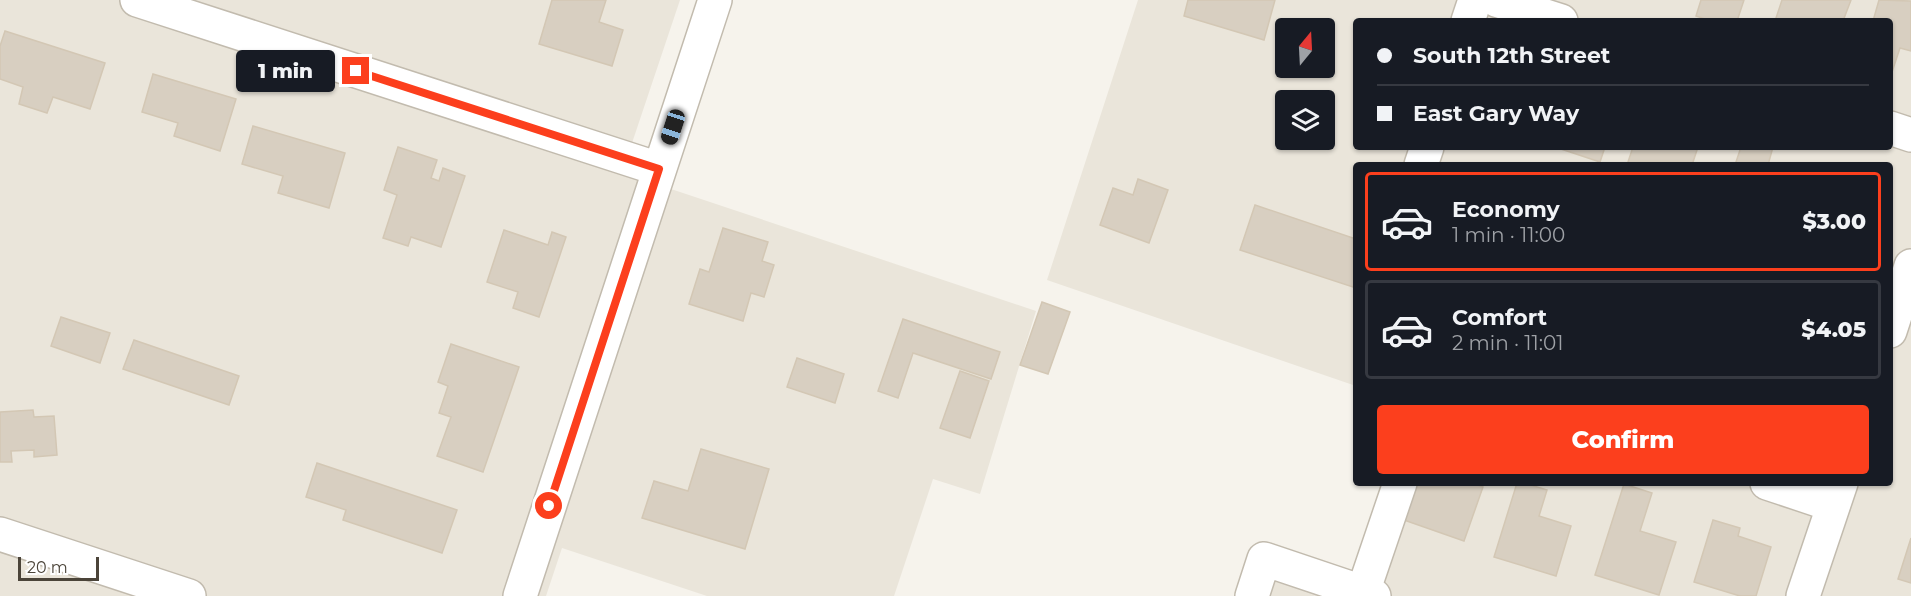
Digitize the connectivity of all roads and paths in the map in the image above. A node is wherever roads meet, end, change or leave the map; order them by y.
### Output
1 (137, 0) edge
2 (715, 0) edge
3 (1475, 0) edge
4 (1496, 0) edge
5 (1469, 18) edge
6 (1552, 18) edge
7 (1893, 129) edge
8 (1911, 135) edge
9 (659, 169) junction
10 (1911, 266) edge
11 (1893, 322) edge
12 (1399, 486) edge
13 (1786, 486) edge
14 (1837, 494) edge
15 (0, 534) edge
16 (1369, 594) edge
17 (189, 596) edge
18 (520, 596) edge
19 (1252, 596) edge
20 (1803, 596) edge

1 - 9 street
2 - 9 street
3 - 5 street
4 - 6 street
7 - 8 street
9 - 18 street
10 - 11 street
12 - 16 street
13 - 14 street
14 - 20 street
15 - 17 street
16 - 19 street

